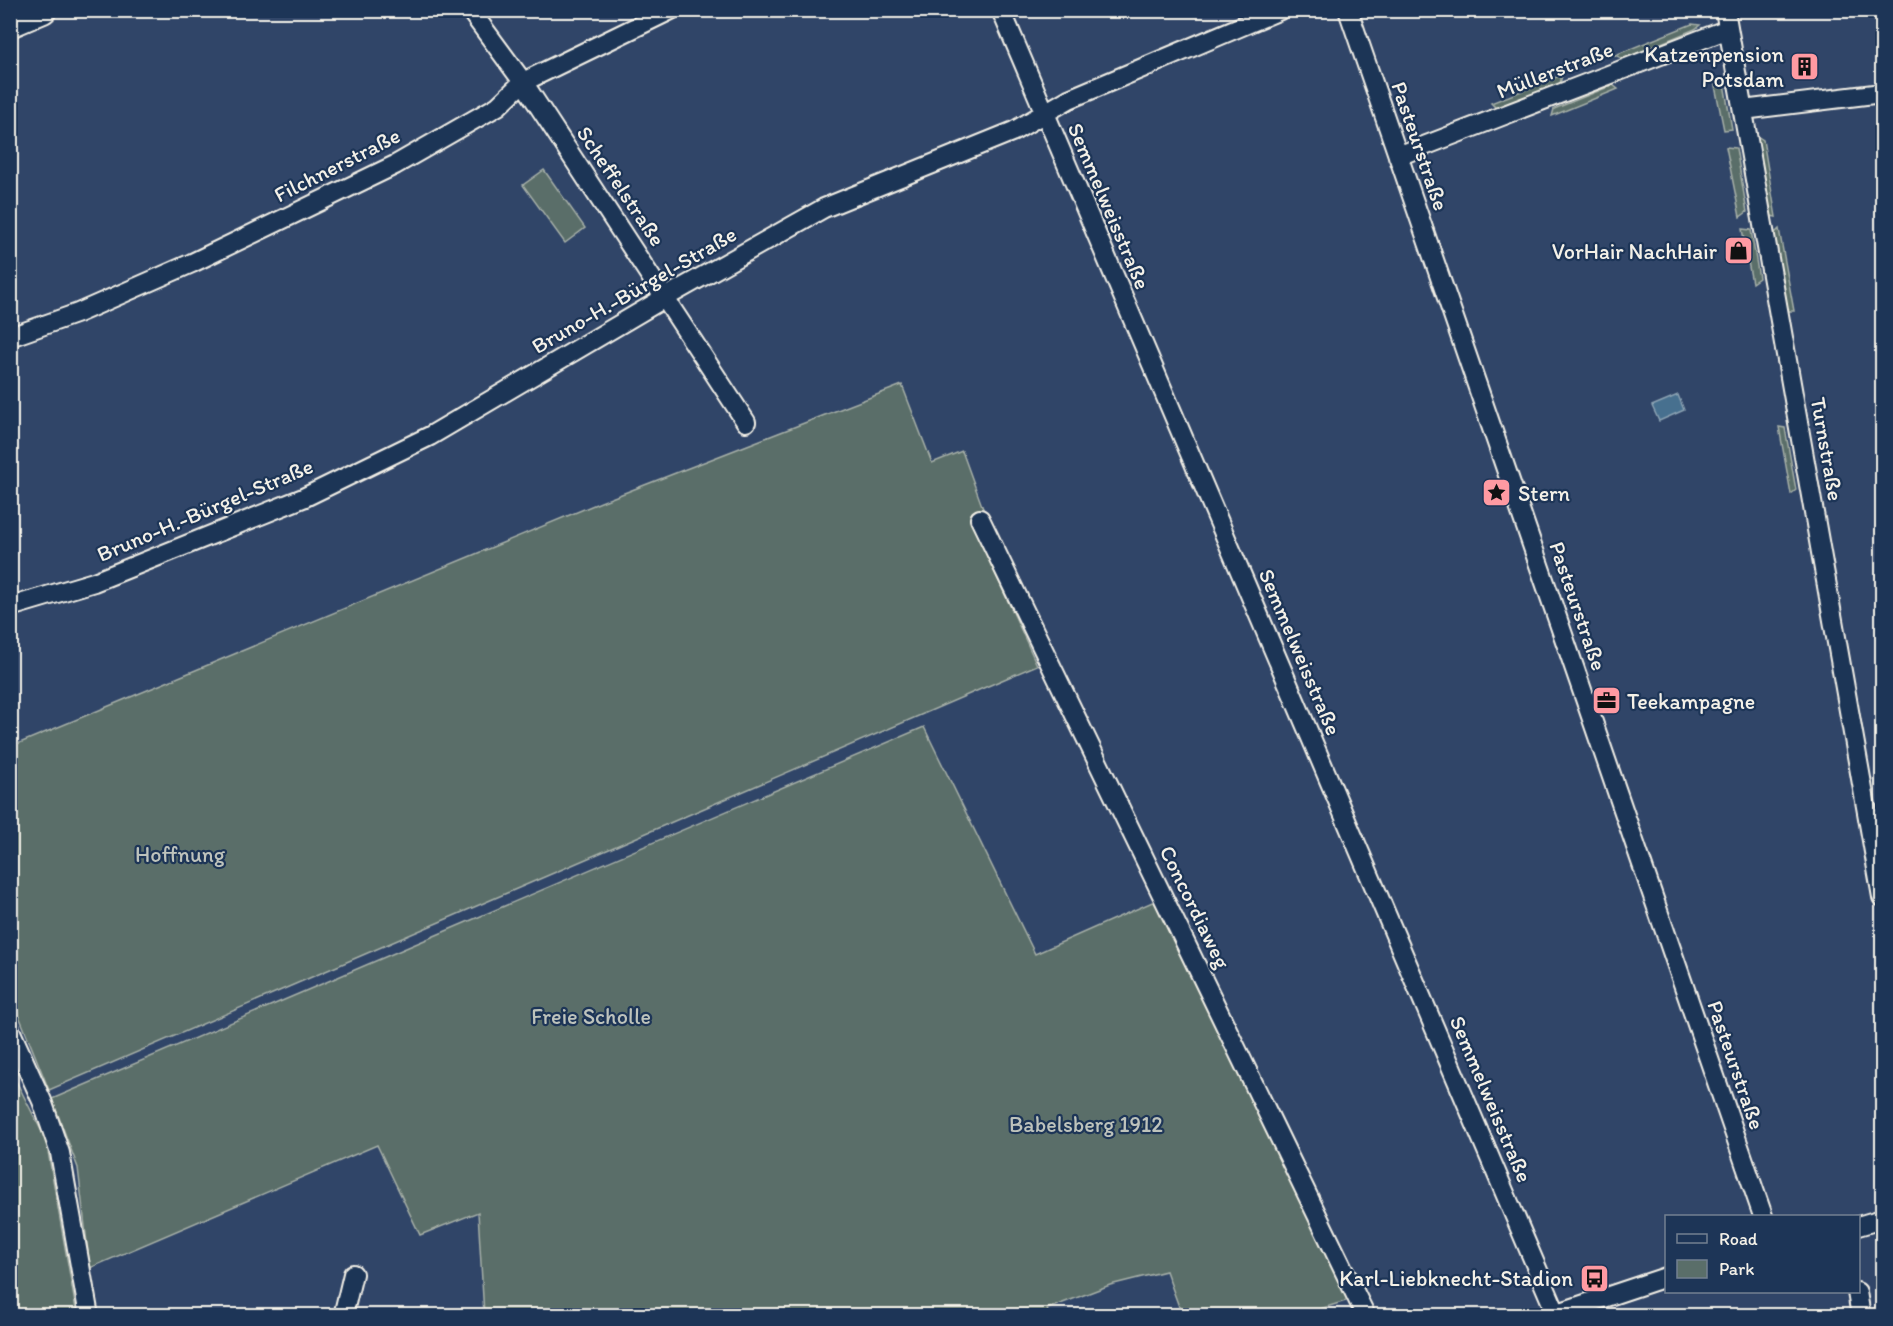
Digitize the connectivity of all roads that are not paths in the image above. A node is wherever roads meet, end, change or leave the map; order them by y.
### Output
1 (43, 10) edge
2 (470, 10) edge
3 (671, 10) edge
4 (1001, 10) edge
5 (1280, 10) edge
6 (1348, 10) edge
7 (1725, 10) edge
8 (10, 24) edge
9 (1728, 29) junction
10 (523, 82) junction
11 (1882, 93) edge
12 (1743, 110) junction
13 (1044, 113) junction
14 (1398, 156) junction
15 (666, 297) junction
16 (10, 337) edge
17 (747, 422) dead end
18 (980, 519) dead end
19 (10, 607) edge
20 (1882, 897) edge
21 (10, 1030) edge
22 (1763, 1215) edge
23 (1882, 1219) edge
24 (1860, 1225) edge
25 (353, 1274) dead end
26 (1665, 1277) edge
27 (1857, 1293) edge
28 (1553, 1314) edge
29 (89, 1316) edge
30 (343, 1316) edge
31 (1366, 1316) edge
32 (1861, 1316) edge

1 - 8 street
2 - 10 street, Scheffelstraße
3 - 10 street, Filchnerstraße
4 - 13 street, Semmelweisstraße
5 - 13 street, Bruno-H.-Bürgel-Straße
6 - 14 street, Pasteurstraße
7 - 9 street, Turnstraße
9 - 12 street, Turnstraße
9 - 14 street, Müllerstraße
10 - 15 street, Scheffelstraße
10 - 16 street, Filchnerstraße
11 - 12 street
12 - 20 street, Turnstraße
13 - 15 street, Bruno-H.-Bürgel-Straße
13 - 28 street, Semmelweisstraße
14 - 22 street, Pasteurstraße
15 - 17 street, Scheffelstraße
15 - 19 street, Bruno-H.-Bürgel-Straße
18 - 31 street, Concordiaweg
21 - 29 street
23 - 24 street
25 - 30 street
26 - 28 street
27 - 32 street

